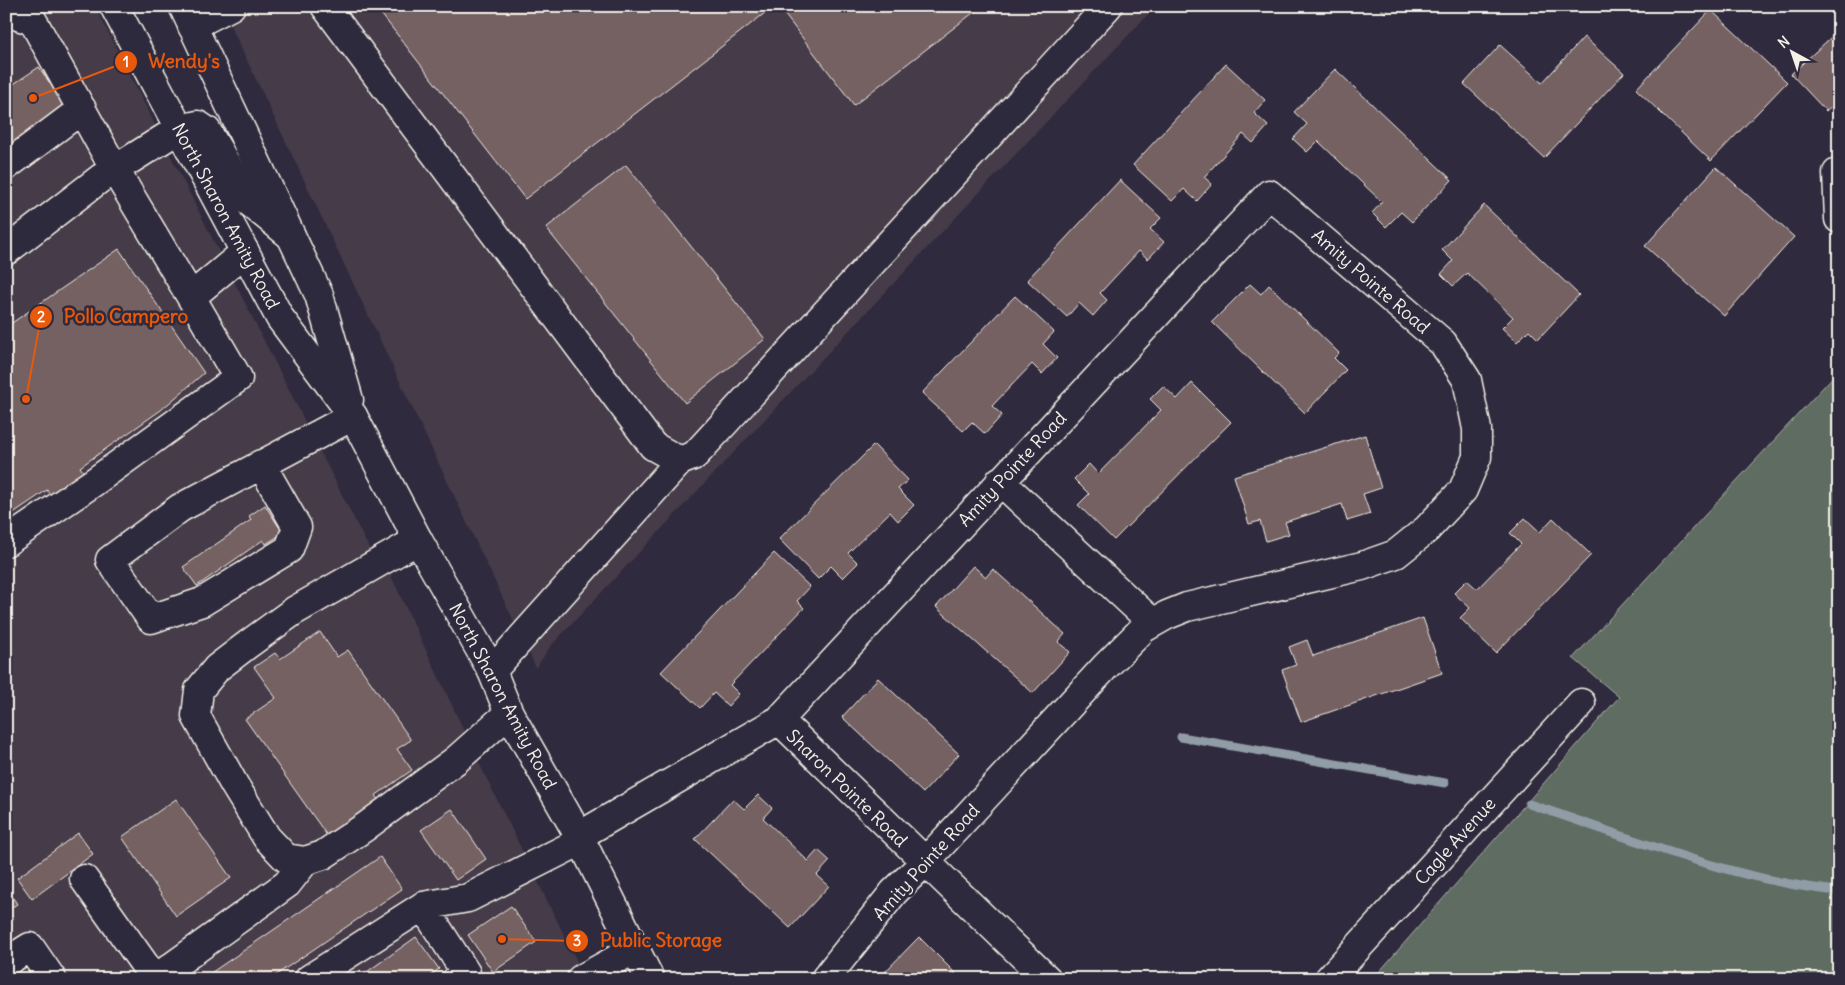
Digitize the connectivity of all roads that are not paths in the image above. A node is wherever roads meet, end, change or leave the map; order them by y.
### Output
1 (114, 6) edge
2 (231, 6) edge
3 (325, 6) edge
4 (1108, 6) edge
5 (7, 13) edge
6 (188, 16) edge
7 (82, 109) junction
8 (179, 129) junction
9 (6, 166) edge
10 (115, 170) junction
11 (1839, 173) edge
12 (1839, 220) edge
13 (291, 236) junction
14 (6, 251) edge
15 (245, 252) junction
16 (191, 297) junction
17 (353, 416) junction
18 (680, 461) junction
19 (261, 464) junction
20 (1000, 481) junction
21 (418, 540) junction
22 (6, 542) edge
23 (1152, 624) junction
24 (492, 671) junction
25 (1581, 703) dead end
26 (509, 713) junction
27 (779, 720) junction
28 (580, 838) junction
29 (305, 861) junction
30 (924, 862) junction
31 (84, 879) dead end
32 (422, 906) junction
33 (635, 949) junction
34 (6, 962) edge
35 (150, 977) edge
36 (52, 979) edge
37 (309, 979) edge
38 (457, 979) edge
39 (581, 979) edge
40 (650, 979) edge
41 (825, 979) edge
42 (1047, 979) edge
43 (1329, 979) edge

1 - 8 street, North Sharon Amity Road
2 - 6 street
3 - 18 street
4 - 18 street
5 - 7 street
6 - 13 street, North Sharon Amity Road
7 - 9 street
7 - 10 street
8 - 10 street
8 - 13 street
8 - 15 street, North Sharon Amity Road
10 - 14 street
10 - 16 street
11 - 12 street
13 - 17 street, North Sharon Amity Road
15 - 16 street
15 - 17 street, North Sharon Amity Road
16 - 22 street
17 - 19 street
17 - 21 street, North Sharon Amity Road
18 - 24 street
19 - 19 street
20 - 23 street
20 - 23 street, Amity Pointe Road
20 - 27 street, Amity Pointe Road
21 - 24 street, North Sharon Amity Road
21 - 29 street
23 - 30 street, Amity Pointe Road
24 - 26 street, North Sharon Amity Road
25 - 43 street, Cagle Avenue
26 - 28 street, North Sharon Amity Road
26 - 29 street
27 - 28 street, Amity Pointe Road
27 - 30 street, Sharon Pointe Road
28 - 32 street, Amity Pointe Road
28 - 33 street, North Sharon Amity Road
29 - 35 street
30 - 41 street, Amity Pointe Road
30 - 42 street, Sharon Pointe Road
31 - 35 street
32 - 37 street
32 - 38 street
33 - 39 street
33 - 40 street, North Sharon Amity Road
34 - 36 street

